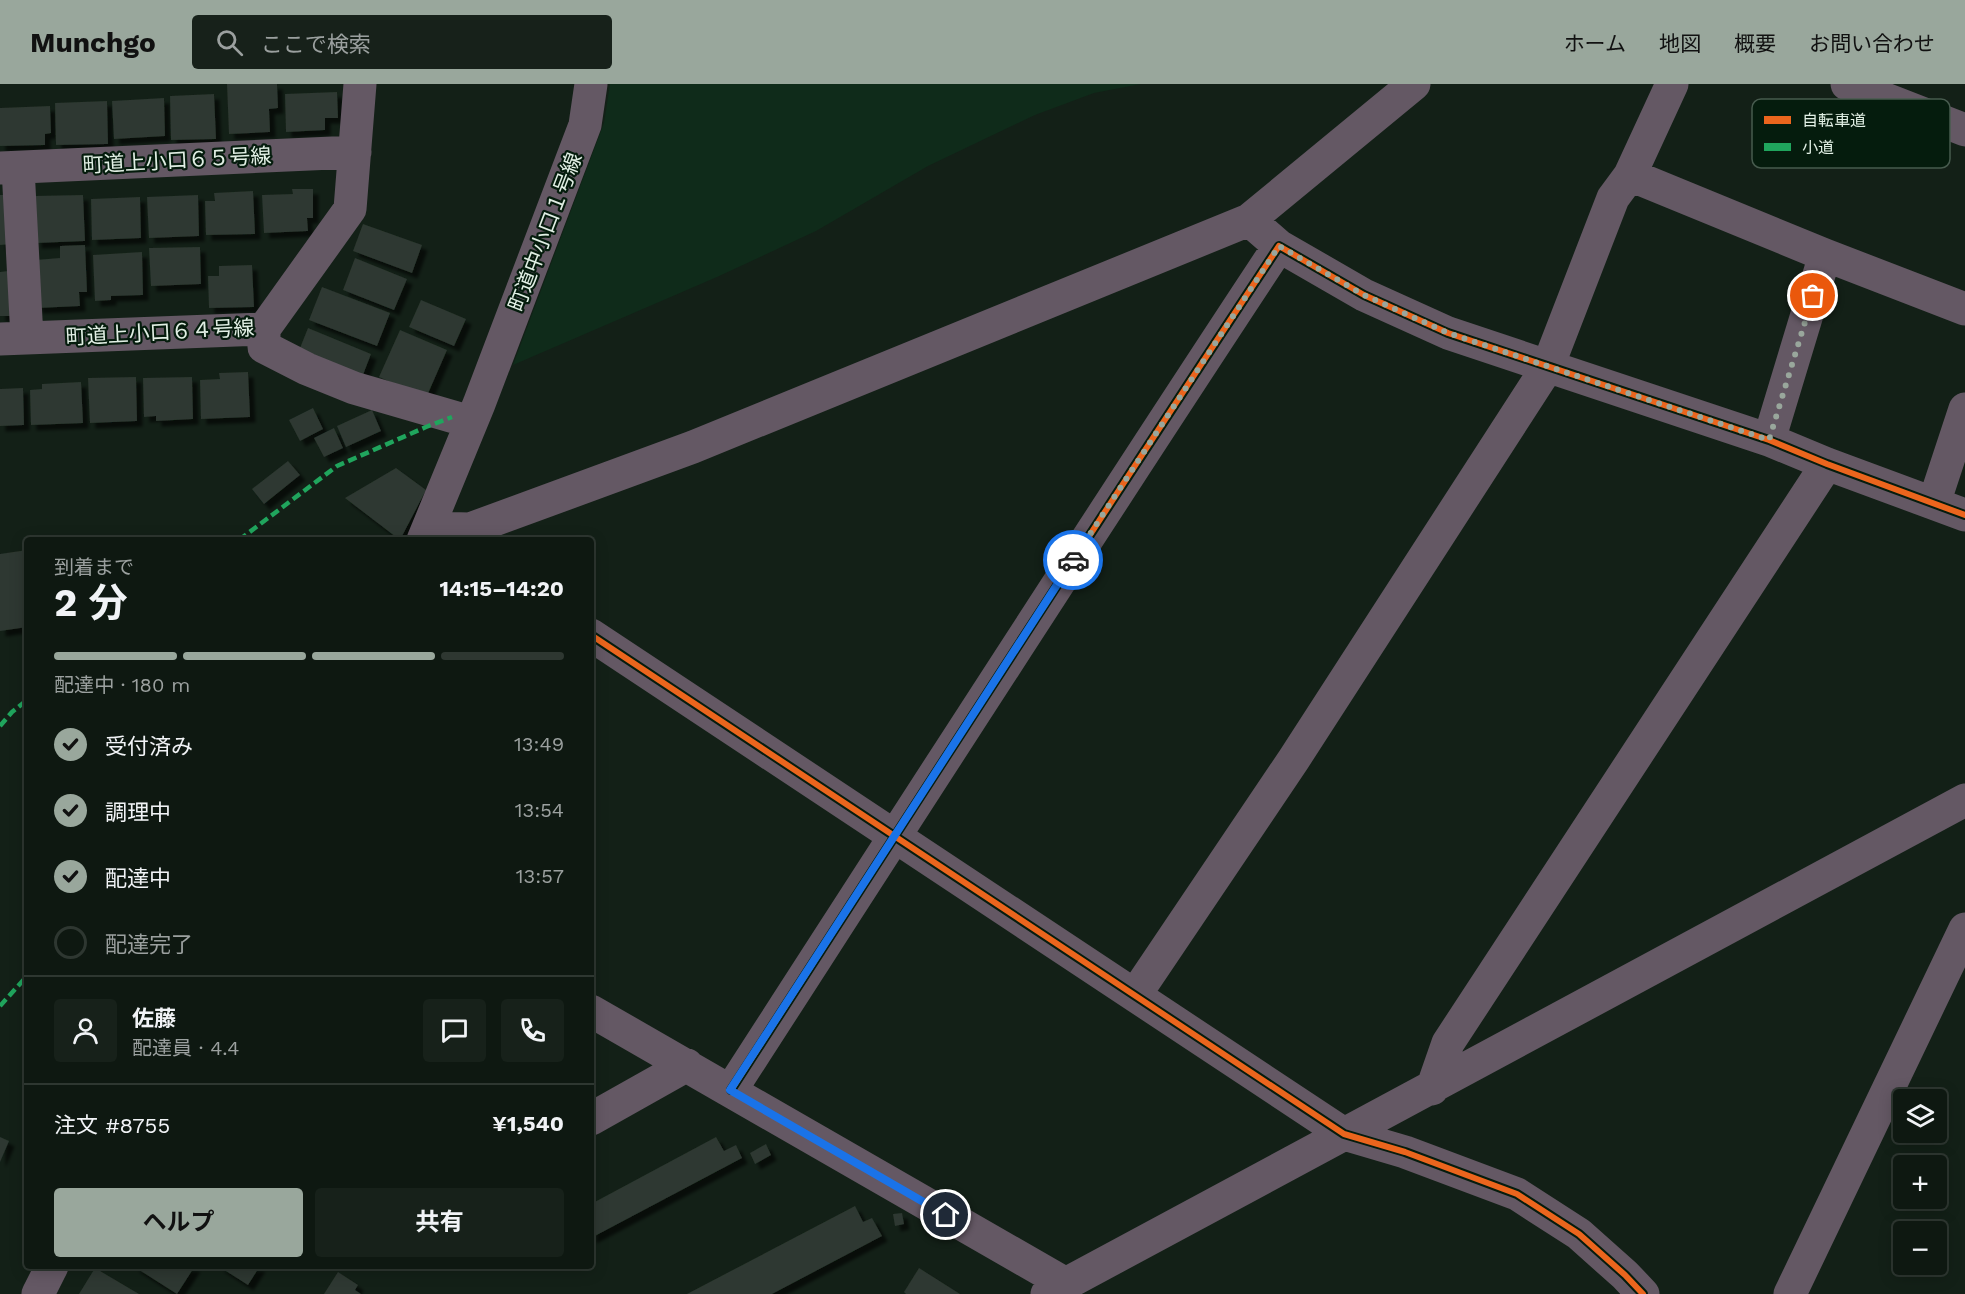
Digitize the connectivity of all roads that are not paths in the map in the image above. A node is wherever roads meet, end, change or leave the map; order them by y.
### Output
1 (360, 84) edge
2 (591, 84) edge
3 (1414, 84) edge
4 (1671, 84) edge
5 (1847, 84) edge
6 (1885, 99) edge
7 (1950, 124) edge
8 (1965, 130) edge
9 (355, 152) junction
10 (9, 168) edge
11 (1630, 175) junction
12 (1249, 220) junction
13 (1279, 246) junction
14 (1825, 255) junction
15 (1965, 309) edge
16 (264, 329) junction
17 (13, 339) edge
18 (1548, 366) junction
19 (480, 402) junction
20 (1965, 409) edge
21 (1769, 440) junction
22 (1827, 464) junction
23 (1934, 504) junction
24 (1965, 515) edge
25 (433, 536) edge
26 (594, 637) edge
27 (1965, 800) edge
28 (895, 835) junction
29 (1965, 929) edge
30 (1135, 995) junction
31 (594, 1013) edge
32 (687, 1065) junction
33 (1432, 1089) junction
34 (730, 1090) junction
35 (594, 1117) edge
36 (1344, 1134) junction
37 (50, 1269) edge
38 (1057, 1289) edge
39 (38, 1294) edge
40 (1642, 1294) edge
41 (1790, 1294) edge

1 - 9 street, 町道上小口６４号線
2 - 19 street, 町道中小口１号線
3 - 12 street
4 - 11 street
5 - 6 street
7 - 8 street
9 - 10 street, 町道上小口６５号線
9 - 16 street, 町道上小口６４号線
10 - 17 street
11 - 14 street
11 - 18 street
12 - 13 street
12 - 25 street
13 - 18 street
13 - 28 street
14 - 15 street
14 - 21 street
16 - 17 street, 町道上小口６４号線
16 - 19 street
18 - 21 street
18 - 30 street
19 - 25 street, 町道中小口１号線
20 - 23 street
21 - 22 street
22 - 23 street
22 - 33 street
23 - 24 street
26 - 28 street
27 - 33 street
28 - 30 street
28 - 34 street
29 - 41 street
30 - 36 street
31 - 32 street
32 - 34 street
32 - 35 street
33 - 36 street
34 - 38 street
36 - 38 street
36 - 40 street
37 - 39 street

